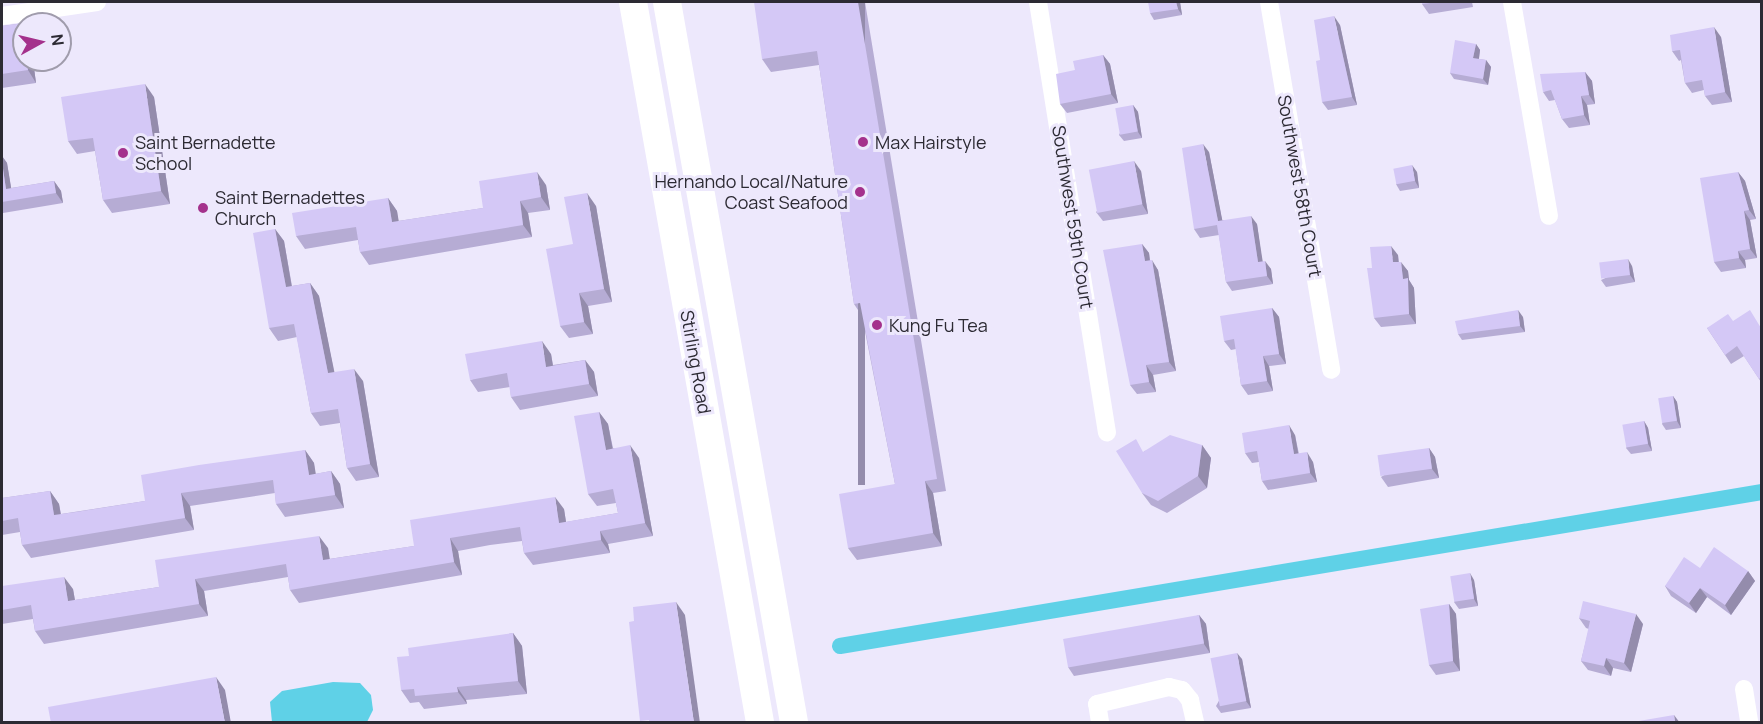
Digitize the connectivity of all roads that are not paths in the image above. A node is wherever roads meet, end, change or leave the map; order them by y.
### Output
1 (97, 2) edge
2 (633, 2) edge
3 (668, 2) edge
4 (1038, 2) edge
5 (1269, 2) edge
6 (1512, 2) edge
7 (2, 16) edge
8 (685, 99) junction
9 (651, 104) junction
10 (1549, 216) dead end
11 (1331, 370) dead end
12 (1107, 432) dead end
13 (1744, 689) dead end
14 (760, 723) edge
15 (794, 723) edge
16 (1100, 723) edge
17 (1195, 723) edge
18 (1749, 723) edge

1 - 7 street
2 - 9 main road, Stirling Road
3 - 8 main road, Stirling Road
4 - 12 street, Southwest 59th Court
5 - 11 street, Southwest 58th Court
6 - 10 street
8 - 9 main road
8 - 15 main road, Stirling Road
9 - 14 main road, Stirling Road
13 - 18 street
16 - 17 street

